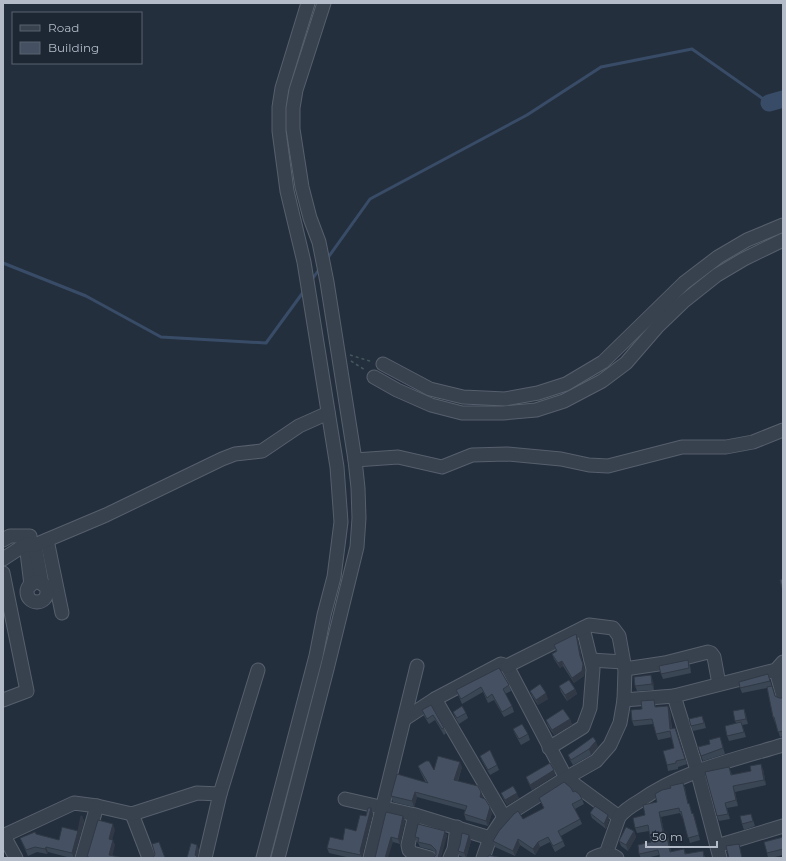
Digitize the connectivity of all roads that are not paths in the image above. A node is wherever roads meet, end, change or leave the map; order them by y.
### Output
1 (308, 3) edge
2 (324, 3) edge
3 (299, 35) junction
4 (313, 40) junction
5 (783, 225) edge
6 (783, 240) edge
7 (383, 364) road end
8 (374, 377) road end
9 (328, 413) junction
10 (783, 430) edge
11 (355, 460) junction
12 (3, 540) edge
13 (35, 543) junction
14 (3, 559) edge
15 (3, 573) edge
16 (8, 597) junction
17 (62, 613) dead end
18 (584, 628) junction
19 (591, 660) junction
20 (624, 665) junction
21 (418, 666) dead end
22 (507, 666) junction
23 (779, 666) edge
24 (258, 670) dead end
25 (719, 684) junction
26 (674, 696) junction
27 (783, 696) edge
28 (435, 699) junction
29 (3, 700) edge
30 (624, 700) junction
31 (406, 718) junction
32 (783, 745) edge
33 (550, 748) junction
34 (697, 770) junction
35 (566, 778) junction
36 (220, 794) junction
37 (345, 799) dead end
38 (97, 806) junction
39 (383, 807) junction
40 (132, 814) junction
41 (415, 815) junction
42 (504, 817) junction
43 (619, 817) junction
44 (783, 826) edge
45 (457, 828) junction
46 (3, 836) edge
47 (490, 838) junction
48 (718, 852) edge
49 (612, 856) edge
50 (16, 858) edge
51 (82, 858) edge
52 (149, 858) edge
53 (205, 858) edge
54 (263, 858) edge
55 (278, 858) edge
56 (370, 858) edge
57 (430, 858) edge
58 (450, 858) edge
59 (483, 858) edge
60 (593, 858) edge

1 - 3 street
2 - 4 street
3 - 4 street
3 - 9 street
4 - 11 street
5 - 7 street
6 - 8 street
9 - 13 street
9 - 54 street
10 - 11 street
11 - 55 street
12 - 13 street
13 - 14 street
13 - 16 street
13 - 17 street
15 - 16 street
16 - 29 street
18 - 19 street
18 - 20 street
18 - 22 street
19 - 20 street
19 - 33 street
20 - 25 street
20 - 30 street
21 - 31 street
22 - 28 street
22 - 33 street
23 - 25 street
23 - 27 street
24 - 36 street
25 - 26 street
26 - 30 street
26 - 34 street
28 - 31 street
28 - 42 street
30 - 35 street
31 - 39 street
32 - 34 street
33 - 35 street
34 - 43 street
34 - 48 street
35 - 42 street
35 - 43 street
36 - 40 street
36 - 53 street
37 - 39 street
38 - 40 street
38 - 46 street
38 - 51 street
39 - 41 street
39 - 56 street
40 - 52 street
41 - 45 street
41 - 57 street
42 - 47 street
43 - 49 street
44 - 48 street
45 - 47 street
45 - 58 street
46 - 50 street
47 - 59 street
49 - 60 street

